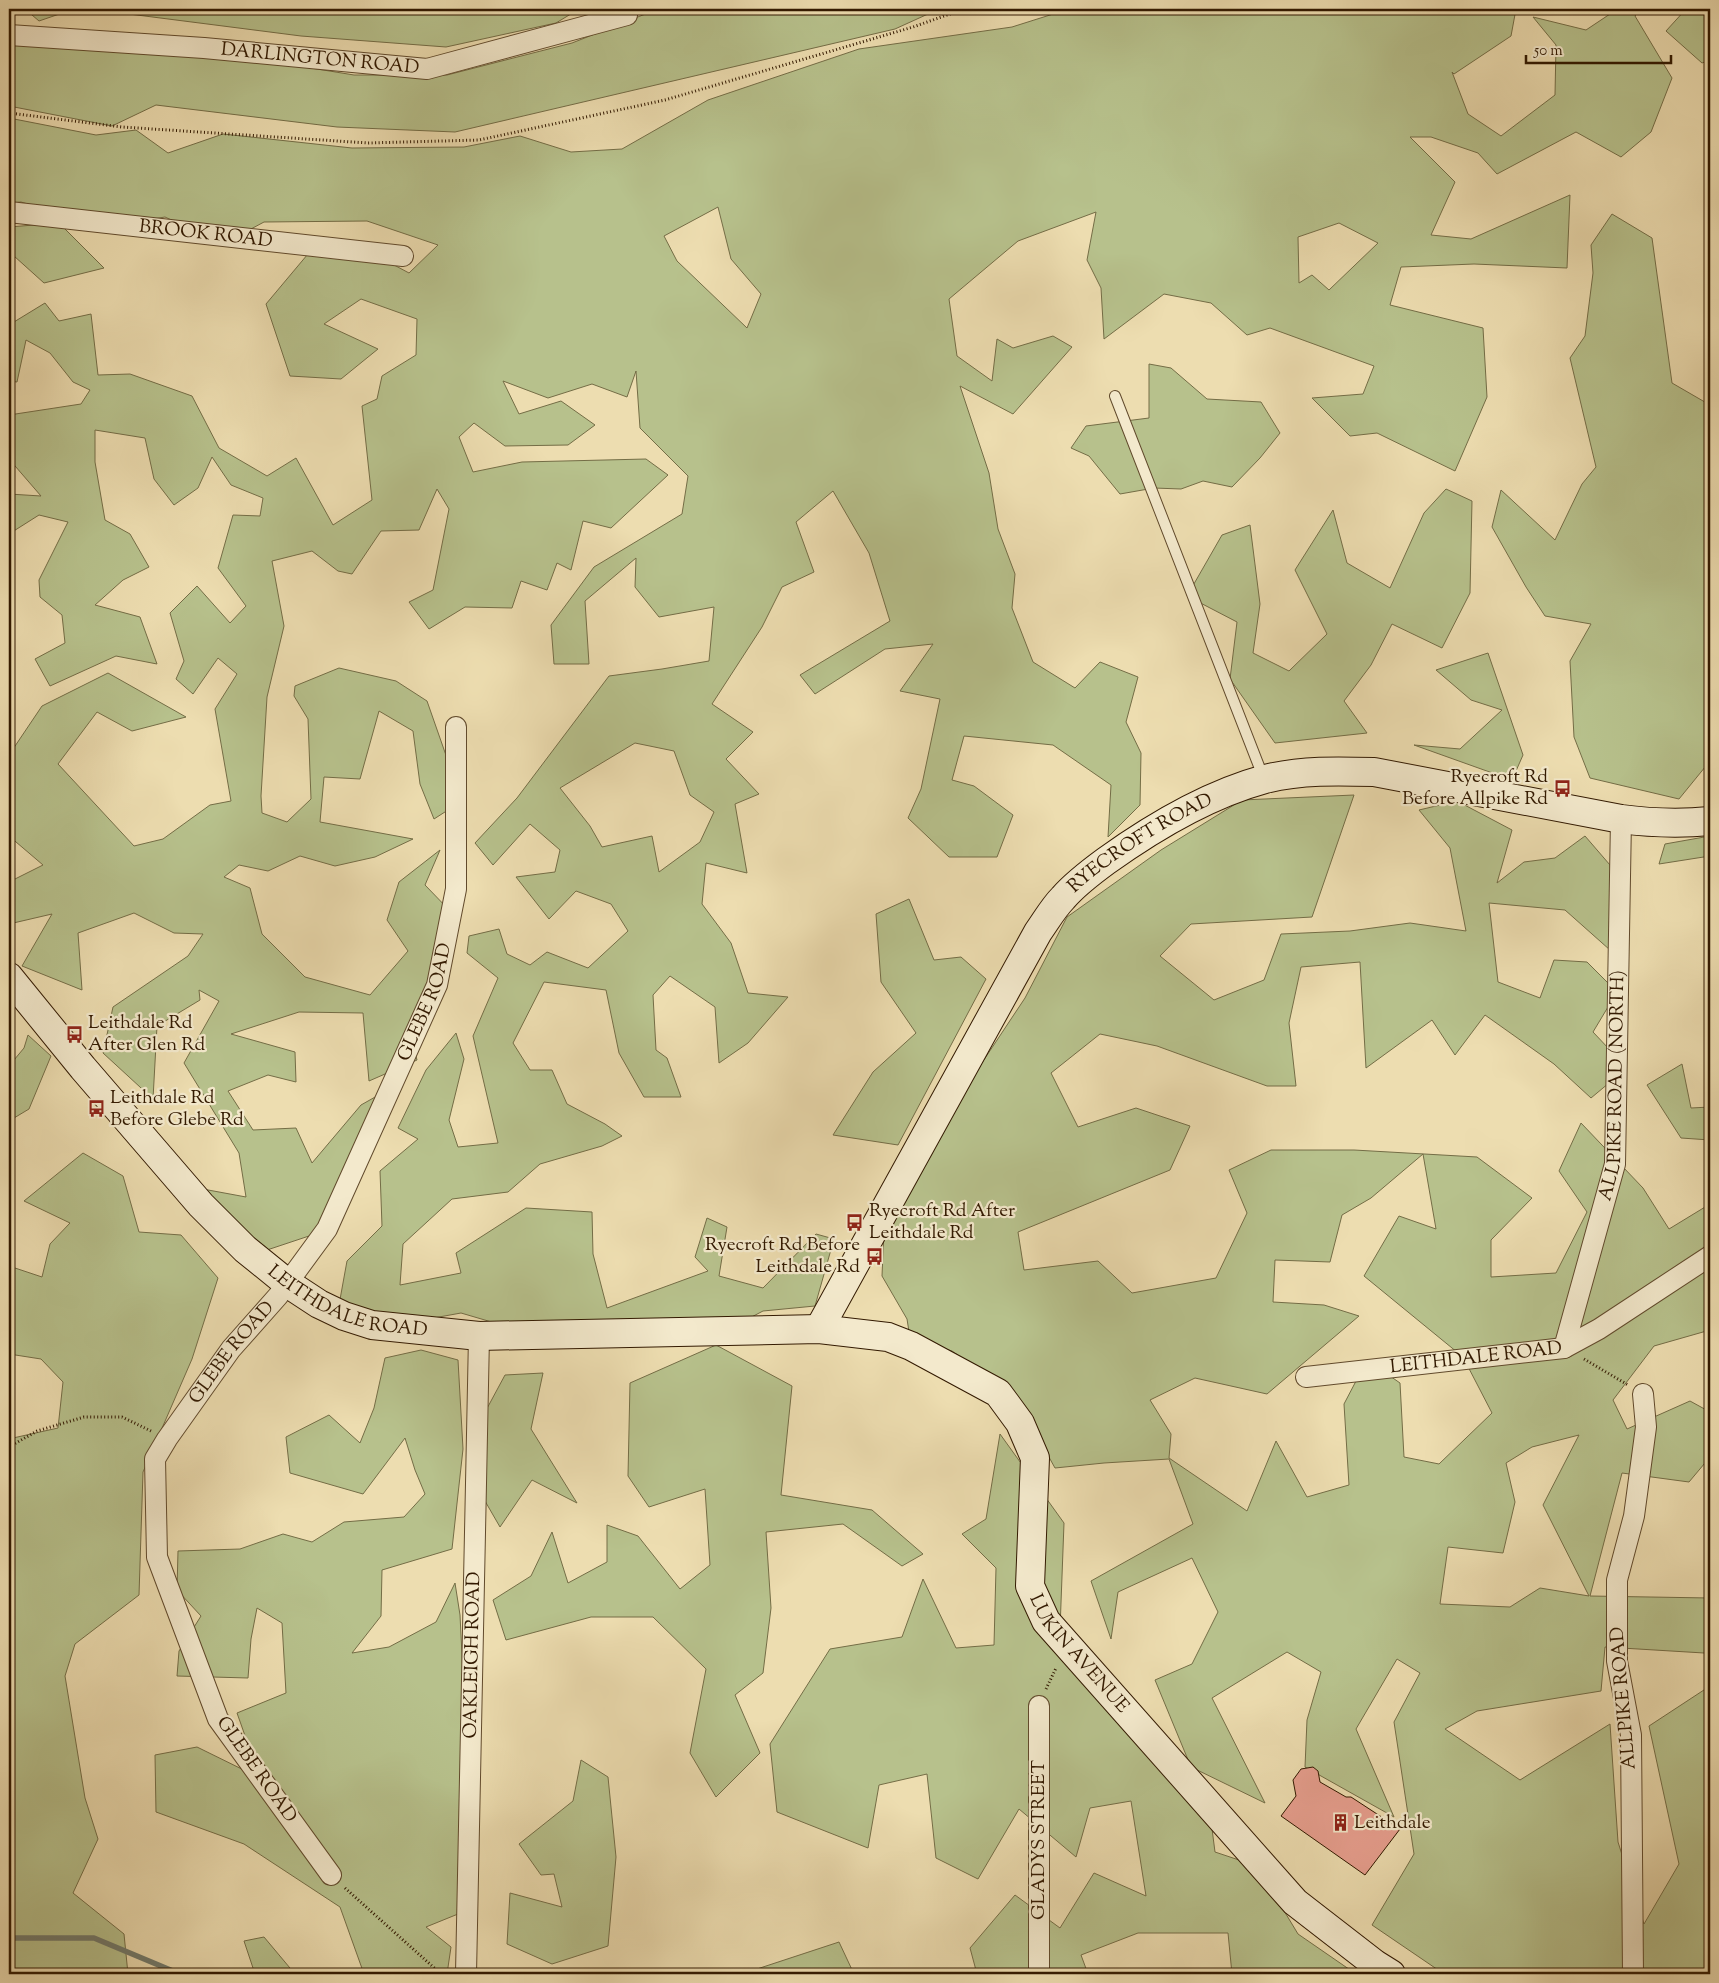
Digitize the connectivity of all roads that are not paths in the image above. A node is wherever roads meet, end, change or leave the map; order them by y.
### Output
1 (627, 15) dead end
2 (9, 35) edge
3 (9, 212) edge
4 (402, 256) dead end
5 (1115, 396) dead end
6 (456, 727) dead end
7 (1264, 780) junction
8 (1621, 819) junction
9 (1710, 820) edge
10 (9, 978) edge
11 (1710, 1256) edge
12 (287, 1283) junction
13 (819, 1329) junction
14 (479, 1336) junction
15 (1564, 1348) junction
16 (1306, 1377) dead end
17 (1643, 1394) road end
18 (1039, 1706) road end
19 (331, 1875) road end
20 (466, 1974) edge
21 (1039, 1974) edge
22 (1391, 1974) edge
23 (1633, 1974) edge

1 - 2 street, DARLINGTON ROAD
3 - 4 street, BROOK ROAD
5 - 7 lane
6 - 12 street, GLEBE ROAD
7 - 8 street, RYECROFT ROAD
7 - 13 street, RYECROFT ROAD
8 - 9 street, RYECROFT ROAD
8 - 15 street, ALLPIKE ROAD (NORTH)
10 - 12 street, LEITHDALE ROAD
11 - 15 street, LEITHDALE ROAD
12 - 14 street, LEITHDALE ROAD
12 - 19 street, GLEBE ROAD
13 - 14 street, LEITHDALE ROAD
13 - 22 street, LUKIN AVENUE
14 - 20 street, OAKLEIGH ROAD
15 - 16 street, LEITHDALE ROAD
17 - 23 street, ALLPIKE ROAD
18 - 21 street, GLADYS STREET

